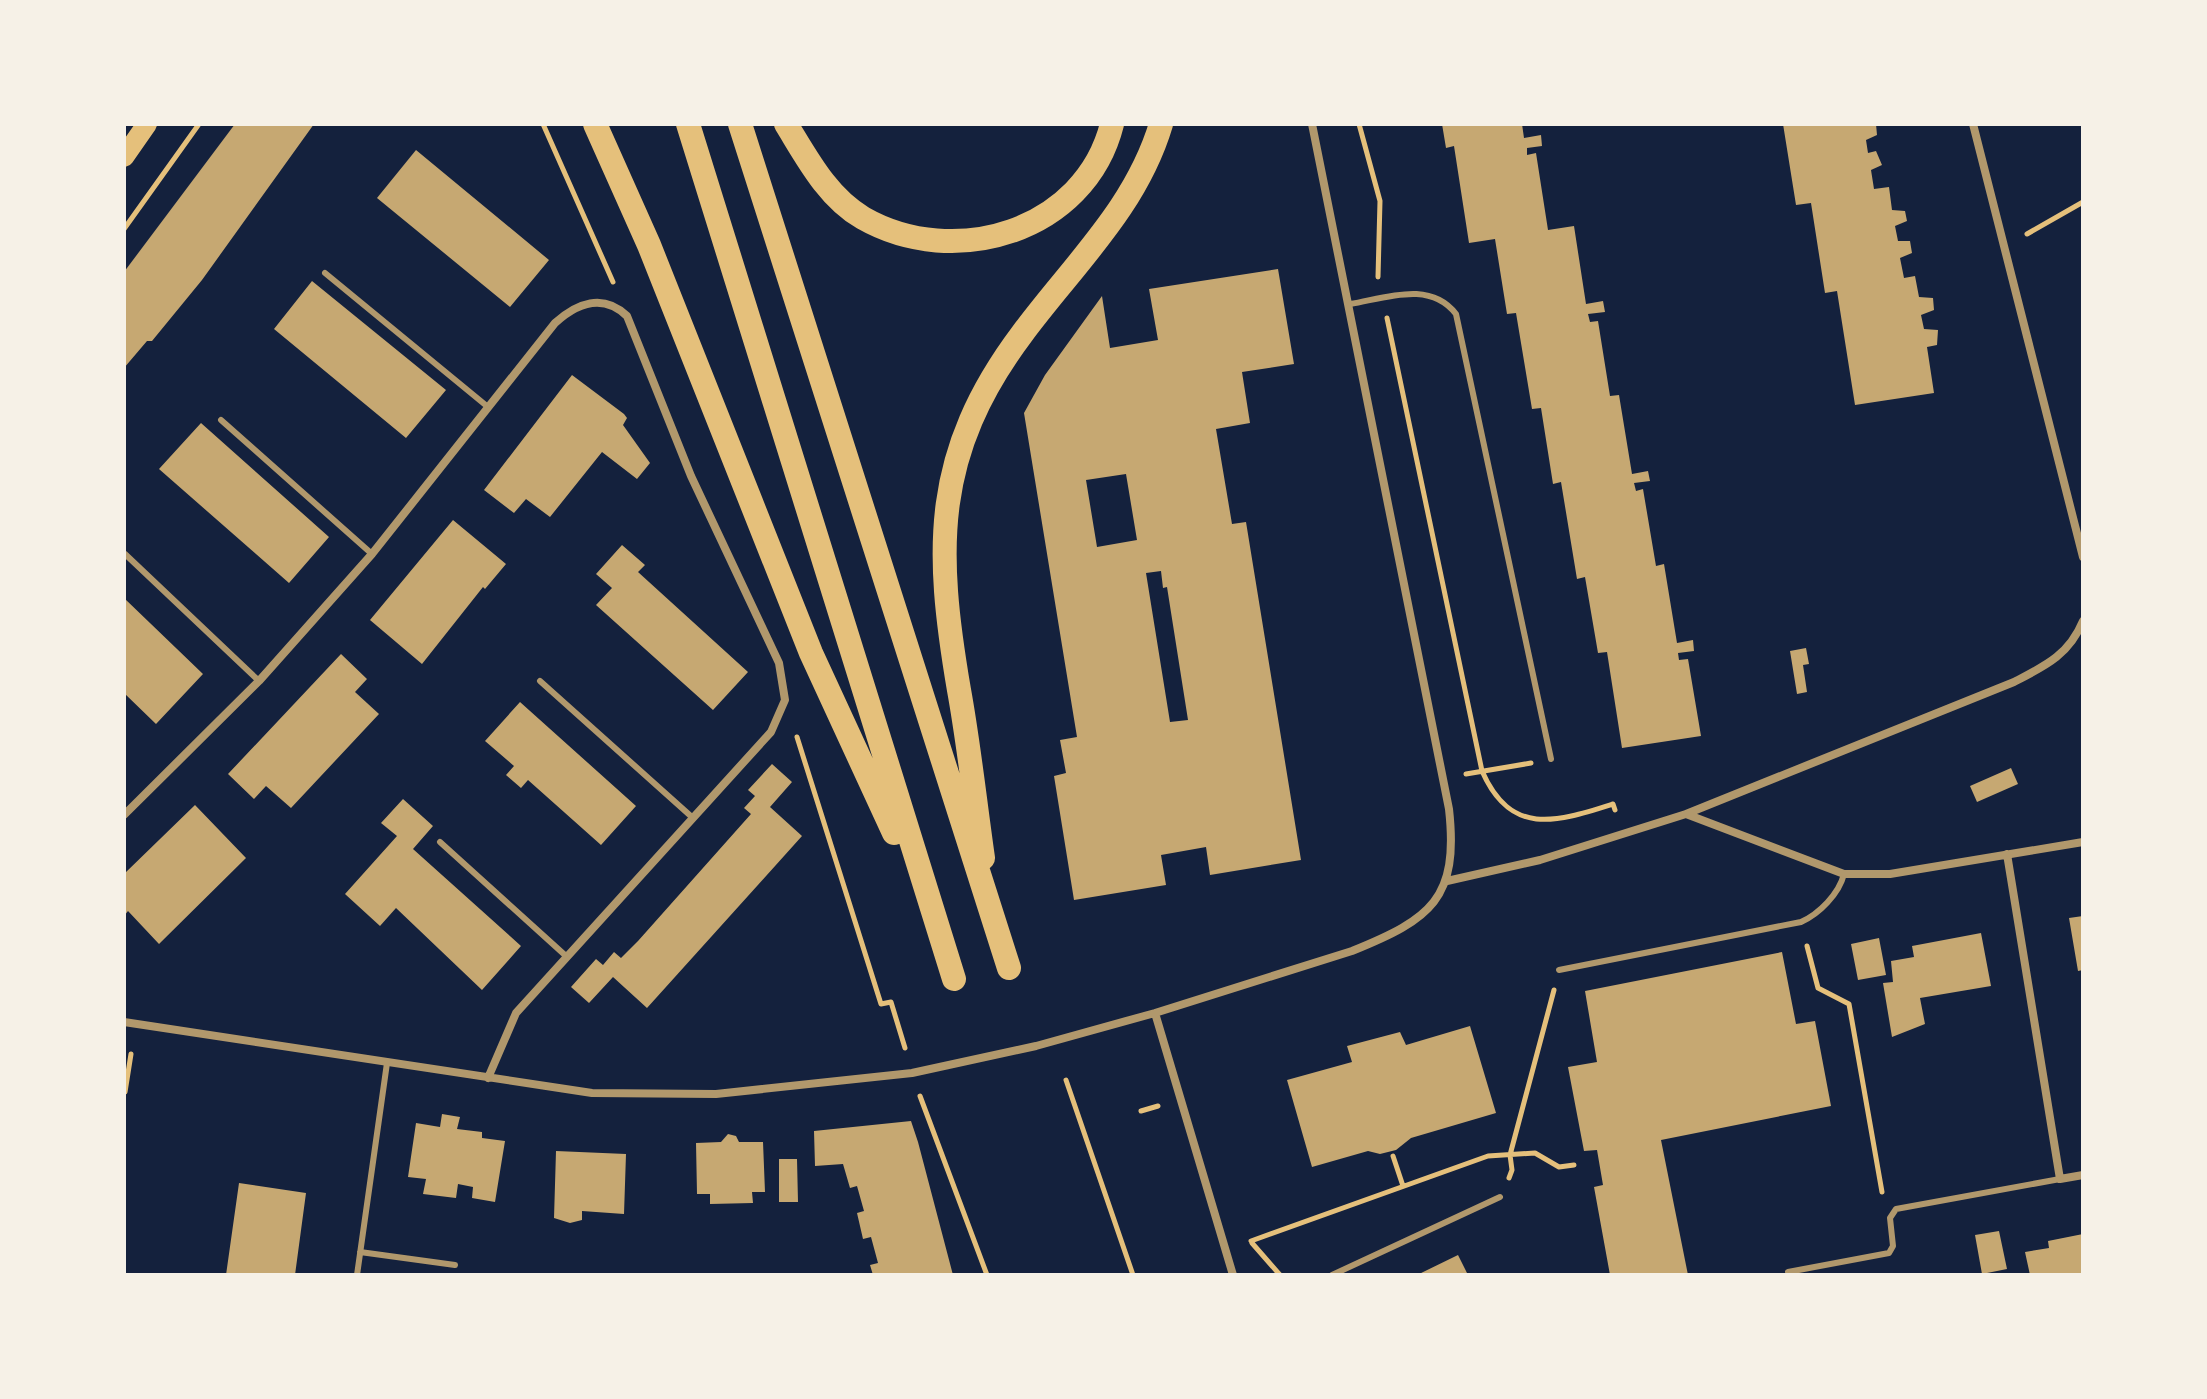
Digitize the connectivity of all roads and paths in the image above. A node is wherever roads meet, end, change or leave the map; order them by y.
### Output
1 (147, 124) edge
2 (199, 124) edge
3 (543, 124) edge
4 (595, 124) edge
5 (688, 124) edge
6 (740, 124) edge
7 (786, 124) edge
8 (1112, 124) edge
9 (1161, 124) edge
10 (1312, 124) edge
11 (1359, 124) edge
12 (1973, 124) edge
13 (124, 157) edge
14 (2083, 202) edge
15 (124, 229) edge
16 (2004, 244) junction
17 (325, 273) dead end
18 (1382, 299) junction
19 (1350, 304) junction
20 (627, 316) junction
21 (488, 407) junction
22 (221, 420) dead end
23 (125, 554) edge
24 (372, 554) junction
25 (2083, 557) edge
26 (2083, 621) edge
27 (259, 681) junction
28 (540, 681) dead end
29 (785, 700) junction
30 (1551, 759) joint
31 (1491, 769) dead end
32 (1613, 804) dead end
33 (1686, 814) junction
34 (124, 815) edge
35 (693, 818) junction
36 (440, 842) dead end
37 (2083, 842) edge
38 (2007, 854) junction
39 (1844, 874) junction
40 (1447, 881) junction
41 (1801, 922) junction
42 (993, 927) junction
43 (938, 929) junction
44 (566, 956) junction
45 (1009, 968) dead end
46 (1559, 970) joint
47 (954, 979) dead end
48 (1155, 1013) junction
49 (124, 1022) edge
50 (131, 1054) dead end
51 (387, 1063) junction
52 (912, 1073) junction
53 (488, 1078) junction
54 (1066, 1080) dead end
55 (125, 1092) edge
56 (926, 1113) dead end
57 (1510, 1155) junction
58 (1393, 1156) dead end
59 (1574, 1165) dead end
60 (2083, 1175) edge
61 (2060, 1179) junction
62 (1403, 1186) junction
63 (1500, 1197) joint
64 (1893, 1214) junction
65 (1251, 1241) dead end
66 (360, 1252) junction
67 (455, 1265) dead end
68 (1788, 1272) dead end
69 (357, 1275) edge
70 (987, 1275) edge
71 (1133, 1275) edge
72 (1233, 1275) edge
73 (1332, 1275) edge

1 - 13 main road
2 - 15 path
3 - 20 path
4 - 43 highway
5 - 43 highway
6 - 42 highway
7 - 8 highway
9 - 42 highway
10 - 19 street
11 - 18 path
12 - 16 street
14 - 16 path
16 - 25 street
17 - 21 lane
18 - 19 lane
18 - 30 lane
18 - 32 path
19 - 40 street
20 - 21 street
20 - 29 street
21 - 24 street
22 - 24 lane
23 - 27 lane
24 - 27 street
26 - 33 street
27 - 34 street
28 - 35 lane
29 - 35 street
29 - 52 path
30 - 31 path
33 - 39 street
33 - 40 street
35 - 44 street
36 - 44 lane
37 - 38 street
38 - 39 street
38 - 61 street
39 - 41 lane
40 - 48 street
41 - 46 lane
41 - 64 path
42 - 45 highway
43 - 47 highway
44 - 53 street
46 - 57 path
48 - 52 street
48 - 72 street
49 - 51 street
50 - 55 path
51 - 53 street
51 - 66 lane
52 - 53 street
54 - 71 path
56 - 70 path
57 - 59 path
57 - 62 path
57 - 63 path
58 - 62 path
60 - 61 street
61 - 64 lane
62 - 65 path
63 - 73 lane
64 - 68 lane
66 - 67 lane
66 - 69 lane

